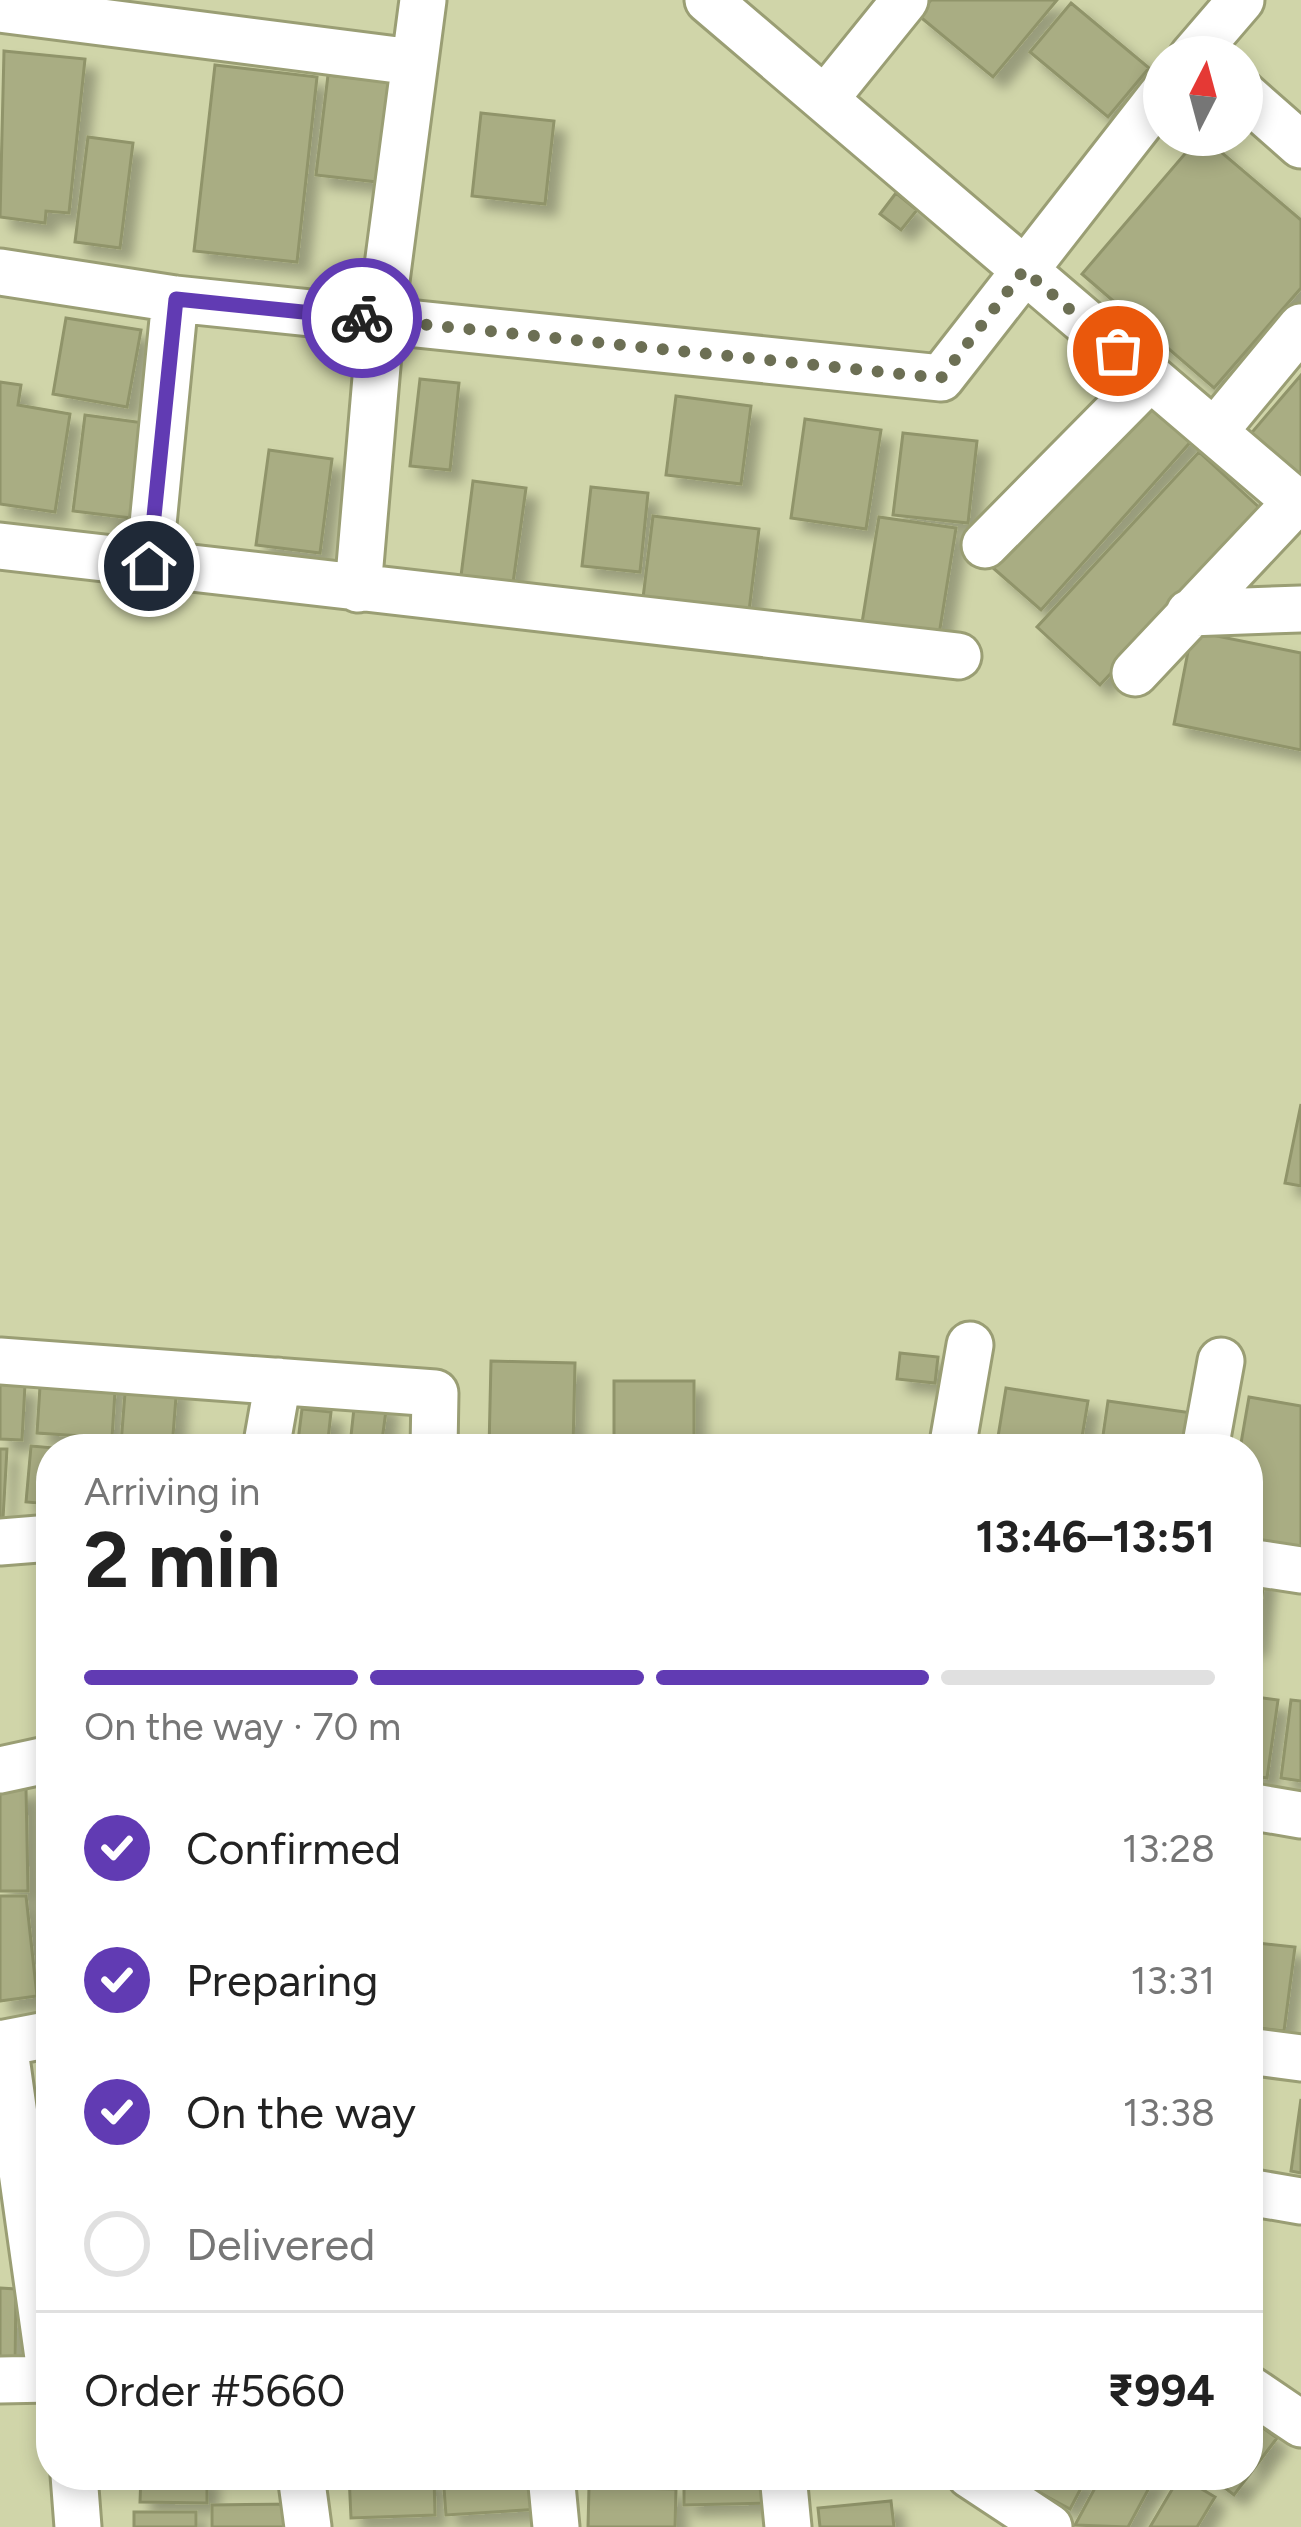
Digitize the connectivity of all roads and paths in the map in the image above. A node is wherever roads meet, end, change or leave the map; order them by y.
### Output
1 (423, 0) edge
2 (708, 0) edge
3 (905, 0) edge
4 (1240, 0) edge
5 (0, 9) edge
6 (1211, 36) edge
7 (413, 62) junction
8 (825, 99) junction
9 (1263, 112) edge
10 (1143, 119) edge
11 (1301, 145) edge
12 (1024, 270) junction
13 (0, 272) edge
14 (176, 299) junction
15 (381, 320) junction
16 (1301, 327) edge
17 (1150, 378) junction
18 (1214, 433) junction
19 (1299, 504) edge
20 (985, 544) dead end
21 (0, 546) edge
22 (149, 566) junction
23 (358, 589) junction
24 (1301, 609) edge
25 (1189, 614) junction
26 (958, 656) dead end
27 (1135, 673) dead end
28 (970, 1346) dead end
29 (0, 1361) edge
30 (1221, 1361) dead end
31 (278, 1381) junction
32 (269, 1434) edge
33 (434, 1434) edge
34 (955, 1434) edge
35 (1208, 1434) edge
36 (36, 1539) edge
37 (0, 1542) edge
38 (1263, 1564) edge
39 (1301, 1570) edge
40 (36, 1762) edge
41 (0, 1770) edge
42 (1263, 1809) edge
43 (1301, 1815) edge
44 (36, 2037) edge
45 (2, 2044) edge
46 (1263, 2053) edge
47 (1301, 2058) edge
48 (1263, 2195) edge
49 (1301, 2201) edge
50 (36, 2276) edge
51 (36, 2379) edge
52 (0, 2380) edge
53 (1263, 2398) edge
54 (1301, 2424) edge
55 (75, 2490) edge
56 (303, 2490) edge
57 (552, 2490) edge
58 (785, 2490) edge
59 (993, 2490) edge
60 (78, 2527) edge
61 (308, 2527) edge
62 (556, 2527) edge
63 (788, 2527) edge
64 (1049, 2527) edge

1 - 7 street
2 - 8 street
3 - 8 street
4 - 6 street
5 - 7 street
7 - 15 street
8 - 12 street
9 - 11 street
10 - 12 street
12 - 15 street
12 - 17 street
13 - 14 street
14 - 15 street
14 - 22 street
15 - 23 street
16 - 18 street
17 - 18 street
17 - 20 street
18 - 19 street
19 - 25 street
21 - 22 street
22 - 23 street
23 - 26 street
24 - 25 street
25 - 27 street
28 - 34 street
29 - 31 street
30 - 35 street
31 - 32 street
31 - 33 street
36 - 37 street
38 - 39 street
40 - 41 street
42 - 43 street
44 - 45 street
45 - 50 street
46 - 47 street
48 - 49 street
51 - 52 street
53 - 54 street
55 - 60 street
56 - 61 street
57 - 62 street
58 - 63 street
59 - 64 street

